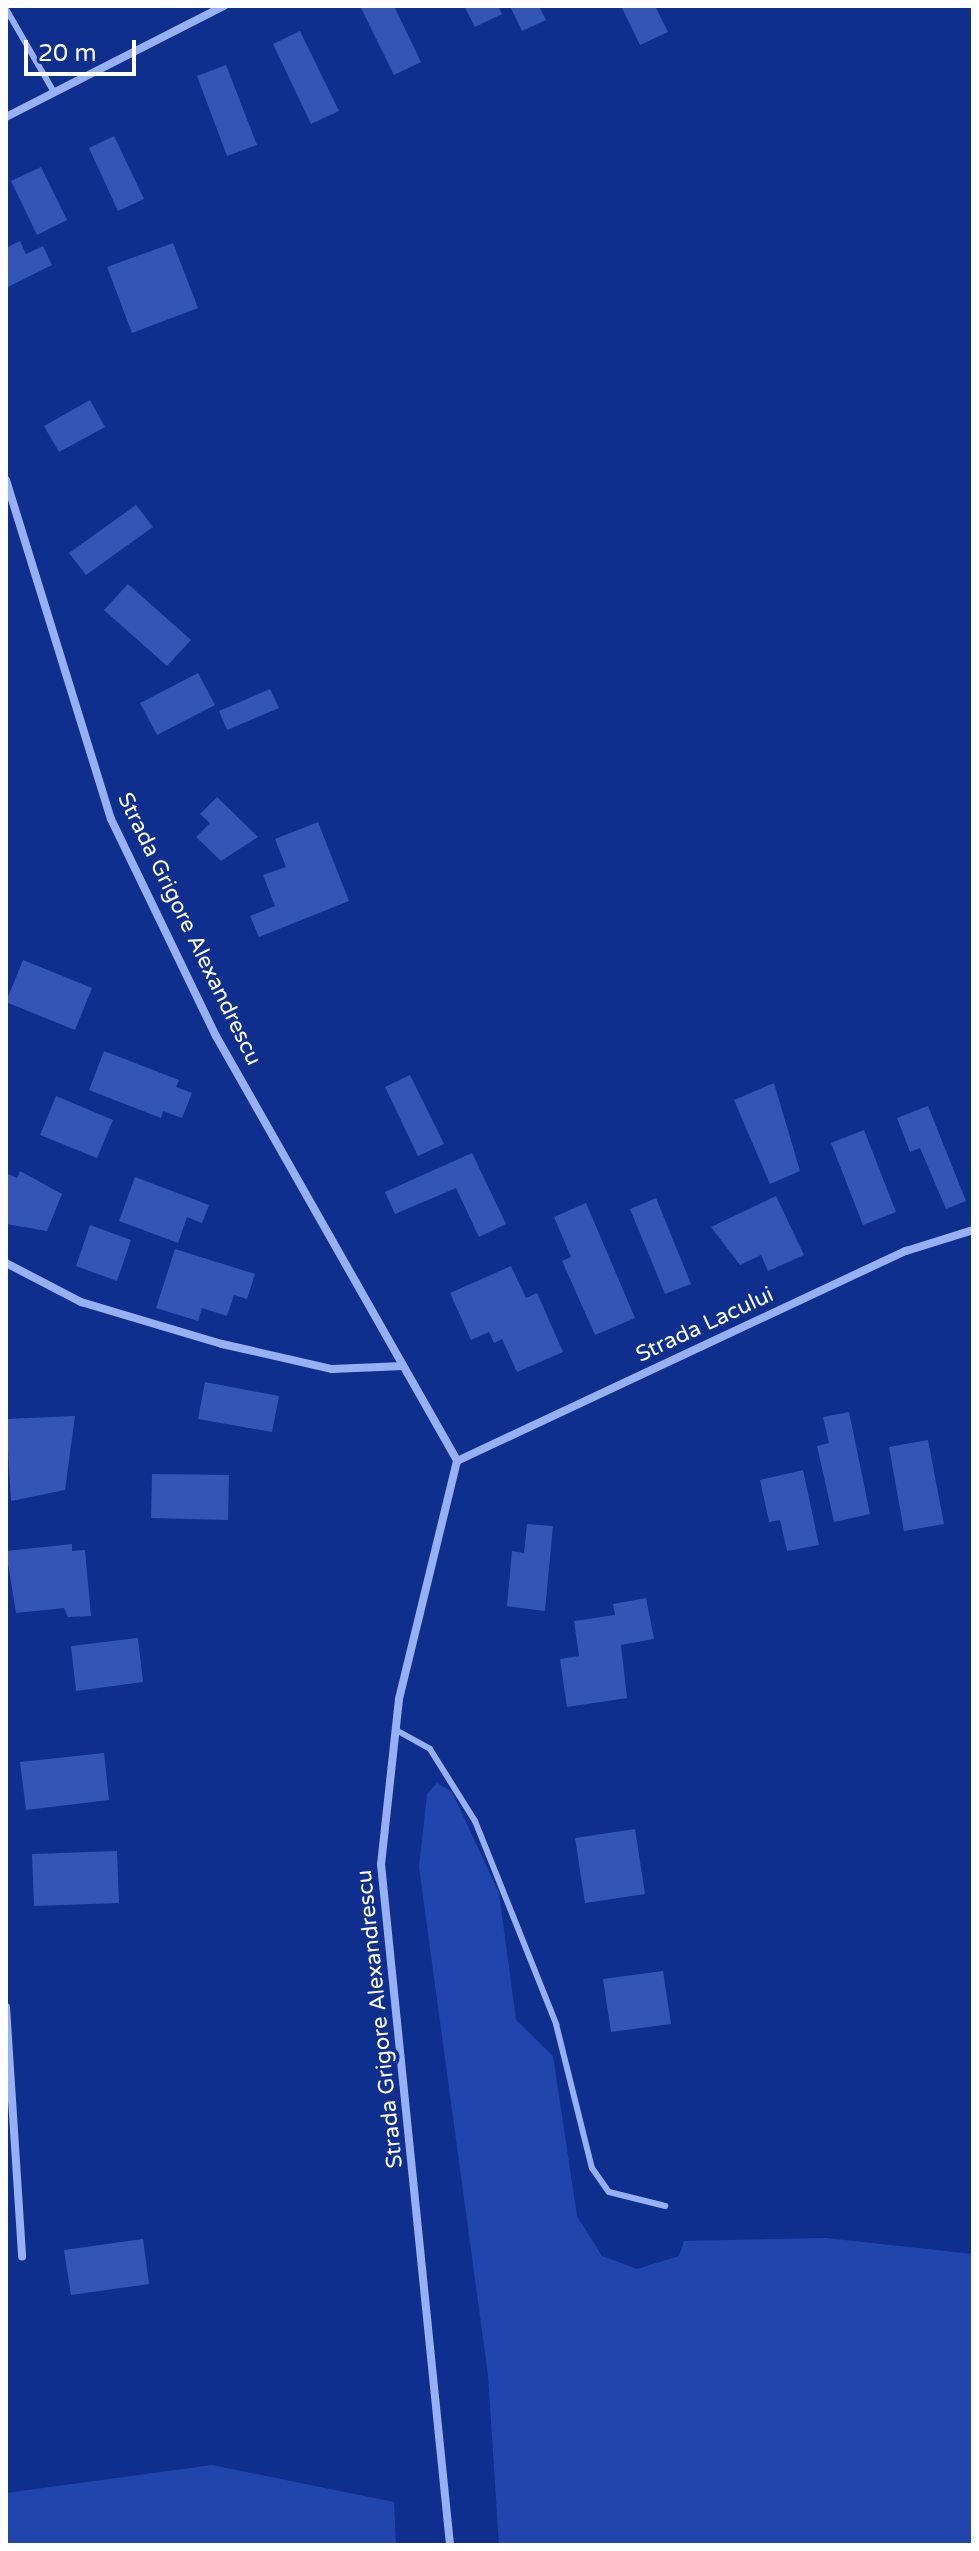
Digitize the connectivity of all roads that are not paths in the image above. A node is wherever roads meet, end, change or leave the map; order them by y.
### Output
1 (224, 6) edge
2 (6, 9) edge
3 (54, 92) junction
4 (6, 117) edge
5 (6, 480) edge
6 (973, 1230) edge
7 (6, 1263) edge
8 (403, 1366) junction
9 (457, 1461) junction
10 (396, 1730) junction
11 (6, 2007) edge
12 (665, 2206) dead end
13 (22, 2256) dead end
14 (450, 2545) edge

1 - 3 street
2 - 3 lane
3 - 4 street
5 - 8 street, Strada Grigore Alexandrescu
6 - 9 street, Strada Lacului
7 - 8 street
8 - 9 street, Strada Grigore Alexandrescu
9 - 10 street, Strada Grigore Alexandrescu
10 - 12 lane
10 - 14 street, Strada Grigore Alexandrescu
11 - 13 street

